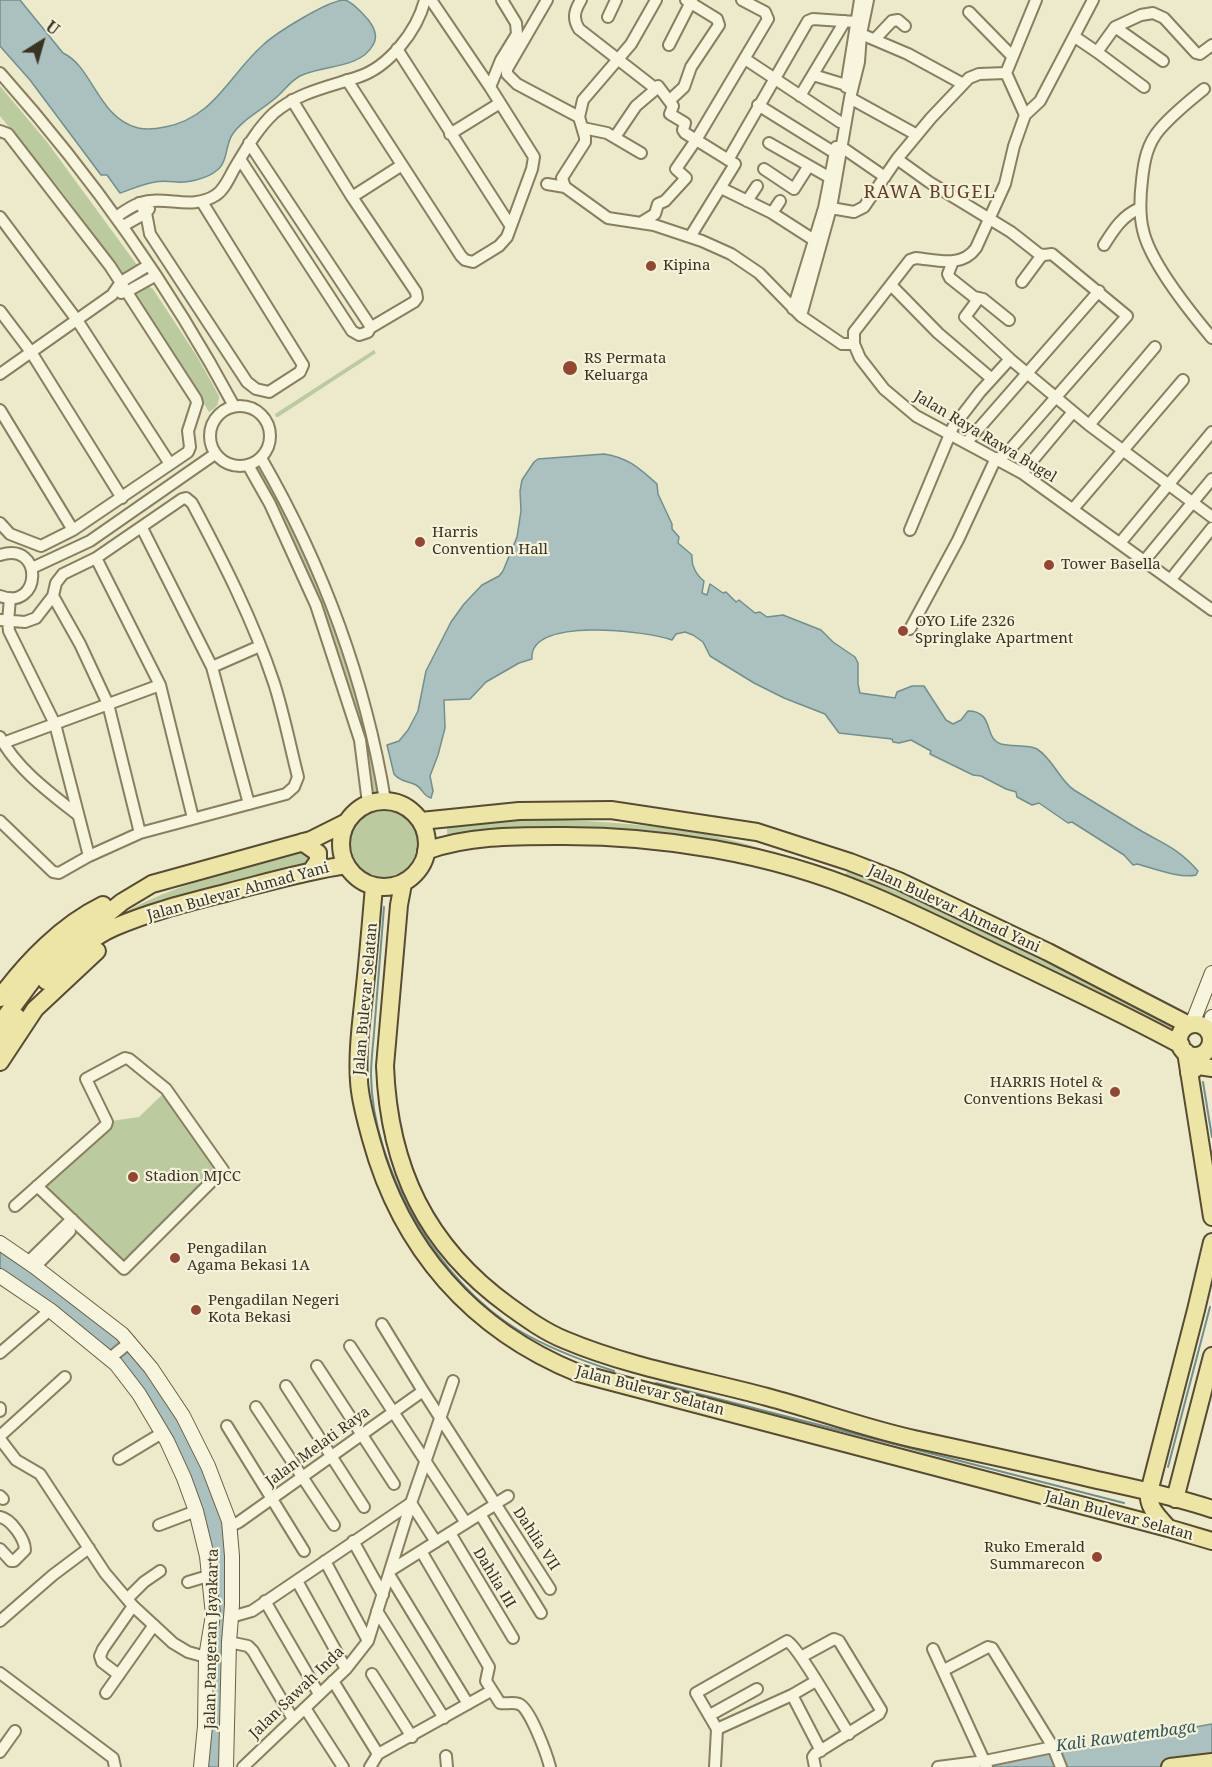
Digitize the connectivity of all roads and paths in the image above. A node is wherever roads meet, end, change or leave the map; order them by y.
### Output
1 (425, 0) edge
2 (431, 0) edge
3 (502, 0) edge
4 (547, 0) edge
5 (581, 0) edge
6 (616, 0) edge
7 (656, 0) edge
8 (742, 0) edge
9 (860, 0) edge
10 (868, 0) edge
11 (1036, 0) edge
12 (1093, 0) edge
13 (690, 1) edge
14 (969, 12) dead end
15 (608, 17) dead end
16 (856, 26) junction
17 (905, 26) dead end
18 (1115, 27) junction
19 (1075, 37) junction
20 (875, 39) junction
21 (669, 45) dead end
22 (1212, 45) edge
23 (397, 49) junction
24 (1097, 52) junction
25 (1012, 56) junction
26 (745, 59) junction
27 (618, 60) junction
28 (1163, 61) dead end
29 (855, 62) junction
30 (0, 72) edge
31 (1006, 73) junction
32 (813, 75) junction
33 (774, 78) junction
34 (347, 80) junction
35 (963, 84) junction
36 (846, 85) junction
37 (490, 87) junction
38 (1144, 87) dead end
39 (656, 89) junction
40 (1204, 89) dead end
41 (800, 96) junction
42 (850, 98) junction
43 (292, 100) junction
44 (670, 100) junction
45 (500, 103) junction
46 (758, 105) junction
47 (1025, 116) junction
48 (581, 122) junction
49 (840, 122) junction
50 (0, 131) edge
51 (450, 134) junction
52 (917, 135) junction
53 (615, 137) junction
54 (696, 140) junction
55 (249, 143) junction
56 (769, 143) dead end
57 (839, 151) junction
58 (641, 153) dead end
59 (240, 159) junction
60 (897, 159) junction
61 (728, 160) junction
62 (402, 165) junction
63 (808, 166) junction
64 (764, 169) dead end
65 (885, 177) junction
66 (833, 180) junction
67 (547, 184) dead end
68 (757, 186) dead end
69 (565, 187) junction
70 (721, 188) junction
71 (352, 197) junction
72 (747, 201) junction
73 (780, 201) dead end
74 (156, 202) junction
75 (202, 202) junction
76 (139, 203) junction
77 (831, 208) junction
78 (1140, 208) junction
79 (146, 213) junction
80 (772, 213) junction
81 (0, 217) edge
82 (990, 219) junction
83 (119, 222) junction
84 (642, 222) junction
85 (510, 225) junction
86 (690, 237) junction
87 (814, 240) junction
88 (1104, 245) dead end
89 (1042, 255) junction
90 (953, 261) junction
91 (148, 265) junction
92 (155, 276) junction
93 (1022, 282) dead end
94 (891, 285) junction
95 (124, 287) junction
96 (1099, 291) junction
97 (979, 298) junction
98 (0, 311) edge
99 (797, 312) junction
100 (77, 320) junction
101 (1009, 320) dead end
102 (370, 328) junction
103 (1212, 338) edge
104 (854, 344) junction
105 (1155, 347) dead end
106 (31, 352) junction
107 (1010, 359) junction
108 (1027, 373) junction
109 (0, 374) edge
110 (992, 379) junction
111 (1183, 380) dead end
112 (1055, 397) junction
113 (234, 406) junction
114 (0, 410) edge
115 (1073, 412) junction
116 (1089, 425) junction
117 (1212, 432) edge
118 (950, 435) junction
119 (967, 442) junction
120 (1122, 450) junction
121 (215, 454) junction
122 (261, 458) junction
123 (997, 459) junction
124 (170, 465) junction
125 (248, 465) junction
126 (1022, 473) junction
127 (1212, 479) edge
128 (1168, 484) junction
129 (122, 498) junction
130 (1192, 502) junction
131 (1073, 509) junction
132 (1212, 517) edge
133 (0, 523) edge
134 (142, 528) junction
135 (1212, 528) edge
136 (73, 530) junction
137 (910, 530) dead end
138 (1120, 543) junction
139 (0, 555) edge
140 (96, 558) junction
141 (1145, 560) junction
142 (32, 568) junction
143 (1171, 579) junction
144 (53, 596) junction
145 (5, 597) edge
146 (1212, 610) edge
147 (4, 621) edge
148 (910, 629) dead end
149 (260, 646) junction
150 (212, 667) junction
151 (160, 685) junction
152 (108, 704) junction
153 (55, 724) junction
154 (2, 740) edge
155 (386, 800) junction
156 (368, 802) junction
157 (249, 804) junction
158 (78, 814) junction
159 (452, 817) junction
160 (193, 818) junction
161 (0, 820) edge
162 (421, 821) junction
163 (345, 822) junction
164 (140, 833) junction
165 (302, 843) junction
166 (453, 843) junction
167 (426, 851) junction
168 (89, 856) junction
169 (346, 865) junction
170 (311, 871) junction
171 (152, 884) junction
172 (403, 884) junction
173 (374, 886) junction
174 (373, 904) junction
175 (399, 905) junction
176 (128, 923) junction
177 (56, 963) junction
178 (1212, 973) edge
179 (0, 998) edge
180 (0, 1024) edge
181 (1200, 1024) edge
182 (0, 1041) edge
183 (1183, 1049) junction
184 (1210, 1053) edge
185 (0, 1062) edge
186 (1212, 1068) edge
187 (1189, 1073) junction
188 (37, 1186) junction
189 (15, 1206) dead end
190 (1212, 1217) edge
191 (74, 1222) junction
192 (1212, 1242) edge
193 (0, 1243) edge
194 (32, 1265) junction
195 (1, 1278) edge
196 (50, 1310) junction
197 (382, 1324) dead end
198 (130, 1342) junction
199 (350, 1346) dead end
200 (0, 1353) edge
201 (1212, 1356) edge
202 (110, 1359) junction
203 (317, 1366) dead end
204 (65, 1377) dead end
205 (453, 1381) dead end
206 (286, 1386) dead end
207 (423, 1391) junction
208 (256, 1407) dead end
209 (393, 1412) junction
210 (440, 1418) junction
211 (227, 1426) dead end
212 (162, 1433) junction
213 (362, 1434) junction
214 (0, 1437) edge
215 (332, 1456) junction
216 (119, 1459) dead end
217 (425, 1460) junction
218 (302, 1477) junction
219 (394, 1484) dead end
220 (1122, 1485) junction
221 (1150, 1486) junction
222 (1177, 1491) junction
223 (508, 1496) dead end
224 (272, 1499) junction
225 (411, 1503) junction
226 (495, 1504) junction
227 (364, 1507) dead end
228 (1212, 1509) edge
229 (196, 1511) junction
230 (480, 1514) junction
231 (1116, 1515) junction
232 (0, 1517) edge
233 (466, 1523) junction
234 (159, 1525) dead end
235 (334, 1526) dead end
236 (229, 1527) junction
237 (1168, 1528) junction
238 (450, 1533) junction
239 (353, 1540) junction
240 (1212, 1541) edge
241 (436, 1542) junction
242 (88, 1548) junction
243 (0, 1549) edge
244 (304, 1551) dead end
245 (421, 1551) junction
246 (325, 1561) junction
247 (160, 1571) dead end
248 (390, 1573) junction
249 (208, 1576) junction
250 (297, 1581) junction
251 (188, 1582) dead end
252 (550, 1589) dead end
253 (383, 1595) junction
254 (265, 1601) junction
255 (130, 1602) junction
256 (377, 1611) junction
257 (541, 1613) dead end
258 (231, 1617) junction
259 (0, 1621) edge
260 (154, 1625) junction
261 (513, 1638) dead end
262 (368, 1641) junction
263 (229, 1642) junction
264 (933, 1648) dead end
265 (206, 1657) junction
266 (801, 1657) junction
267 (346, 1669) junction
268 (944, 1670) junction
269 (0, 1673) edge
270 (372, 1674) dead end
271 (118, 1675) junction
272 (333, 1681) junction
273 (816, 1681) junction
274 (757, 1689) dead end
275 (491, 1691) junction
276 (106, 1693) dead end
277 (319, 1694) junction
278 (792, 1695) junction
279 (468, 1704) junction
280 (305, 1708) junction
281 (710, 1715) junction
282 (444, 1718) junction
283 (293, 1719) junction
284 (717, 1729) junction
285 (15, 1731) dead end
286 (849, 1734) junction
287 (412, 1737) junction
288 (1054, 1749) junction
289 (821, 1751) junction
290 (0, 1752) edge
291 (378, 1754) junction
292 (1212, 1762) edge
293 (987, 1765) edge
294 (115, 1767) edge
295 (201, 1767) edge
296 (226, 1767) edge
297 (243, 1767) edge
298 (343, 1767) edge
299 (370, 1767) edge
300 (550, 1767) edge
301 (715, 1767) edge
302 (815, 1767) edge
303 (938, 1767) edge
304 (1061, 1767) edge
305 (1170, 1767) edge

1 - 23 street
2 - 37 street
3 - 37 street
4 - 48 street
5 - 27 street
6 - 15 street
7 - 27 street
8 - 26 street
9 - 16 street
10 - 16 street
11 - 25 street
12 - 19 street
13 - 21 street
13 - 44 street
14 - 25 street
16 - 20 street
16 - 29 street
16 - 32 street
16 - 33 street
17 - 20 street
18 - 22 street
18 - 24 street
18 - 28 street
19 - 24 street
19 - 47 street
20 - 35 street
23 - 34 street
23 - 51 street
24 - 38 street
25 - 31 street
26 - 33 street
26 - 54 street
27 - 39 street
27 - 48 street
29 - 36 street
29 - 42 street
30 - 83 street
31 - 35 street
31 - 47 street
32 - 36 street
32 - 41 street
33 - 41 street
33 - 46 street
34 - 43 street
34 - 62 street
35 - 52 street
36 - 49 street
37 - 45 street
39 - 44 street
39 - 53 street
40 - 78 street
41 - 49 street
42 - 52 street
42 - 57 street
43 - 55 street
43 - 71 street
44 - 54 street
45 - 51 street
45 - 85 street
46 - 57 street
46 - 61 street
47 - 82 street
48 - 53 street
48 - 69 street
49 - 57 street
50 - 95 street
51 - 85 street
52 - 60 street
53 - 58 street
54 - 61 street
54 - 84 street
55 - 59 street
55 - 102 street
56 - 63 street
57 - 65 street
57 - 66 street
59 - 75 street
59 - 102 street
60 - 65 street
60 - 82 street
61 - 70 street
62 - 71 street
62 - 85 street
63 - 64 street
63 - 66 street
65 - 77 street
66 - 77 street
66 - 87 street
67 - 69 street
68 - 72 street
69 - 84 street
70 - 72 street
70 - 86 street
71 - 102 street
72 - 80 street
73 - 80 street
74 - 75 street
74 - 76 street
74 - 79 street
75 - 79 street
76 - 79 street
76 - 83 street
77 - 99 street
78 - 88 street
78 - 103 street
79 - 83 street
80 - 87 street
81 - 100 street
82 - 89 street
82 - 90 street
83 - 91 street
84 - 86 street
86 - 99 street
87 - 99 street
89 - 93 street
89 - 96 street
90 - 94 street
90 - 97 street
91 - 92 street
91 - 95 street
92 - 95 street
92 - 113 street
94 - 104 street
94 - 110 street
95 - 100 street
95 - 124 street
96 - 108 street
96 - 112 street
97 - 101 street
97 - 107 street
98 - 106 street
99 - 104 street
100 - 106 street
100 - 124 street
104 - 118 street, Jalan Raya Rawa Bugel
105 - 116 street
106 - 109 street
106 - 129 street
107 - 108 street
107 - 110 street
108 - 112 street
108 - 119 street
110 - 118 street
111 - 120 street
112 - 115 street
112 - 123 street
113 - 121 street
113 - 122 street
114 - 136 street
115 - 116 street
115 - 126 street
116 - 120 street
117 - 128 street
118 - 119 street, Jalan Raya Rawa Bugel
118 - 137 street
119 - 123 street, Jalan Raya Rawa Bugel
120 - 128 street
120 - 131 street
121 - 125 street
121 - 142 street
122 - 125 street
122 - 155 street
123 - 126 street, Jalan Raya Rawa Bugel
123 - 148 street
124 - 129 street
125 - 156 street
126 - 131 street, Jalan Raya Rawa Bugel
127 - 130 street
128 - 130 street
128 - 138 street
129 - 136 street
130 - 132 street
130 - 141 street
131 - 138 street, Jalan Raya Rawa Bugel
133 - 136 street
134 - 140 street
134 - 149 street
134 - 150 street
135 - 143 street
138 - 141 street, Jalan Raya Rawa Bugel
139 - 142 street
140 - 144 street
140 - 151 street
141 - 143 street, Jalan Raya Rawa Bugel
142 - 145 street
143 - 146 street, Jalan Raya Rawa Bugel
144 - 147 street
144 - 152 street
145 - 147 street
147 - 153 street
149 - 150 street
149 - 157 street
150 - 157 street
151 - 152 street
151 - 160 street
152 - 153 street
152 - 164 street
153 - 154 street
153 - 158 street
154 - 158 street
155 - 156 main road
155 - 162 main road
156 - 163 main road
157 - 160 street
158 - 168 street
159 - 162 main road, Jalan Bulevar Ahmad Yani
159 - 166 main road
159 - 181 main road, Jalan Bulevar Ahmad Yani
160 - 164 street
161 - 168 street
162 - 167 main road
163 - 165 main road, Jalan Bulevar Ahmad Yani
163 - 169 main road
164 - 168 street
165 - 170 main road
165 - 171 main road, Jalan Bulevar Ahmad Yani
166 - 167 main road, Jalan Bulevar Ahmad Yani
166 - 183 main road, Jalan Bulevar Ahmad Yani
167 - 172 main road
169 - 170 main road, Jalan Bulevar Ahmad Yani
169 - 173 main road
170 - 176 main road, Jalan Bulevar Ahmad Yani
171 - 177 main road, Jalan Bulevar Ahmad Yani
171 - 179 main road
172 - 173 main road
172 - 175 main road, Jalan Bulevar Selatan
173 - 174 main road, Jalan Bulevar Selatan
174 - 175 main road
174 - 231 main road, Jalan Bulevar Selatan
175 - 220 main road, Jalan Bulevar Selatan
176 - 177 main road, Jalan Bulevar Ahmad Yani
176 - 185 main road
177 - 180 main road, Jalan Bulevar Ahmad Yani
177 - 182 main road, Jalan Bulevar Ahmad Yani
178 - 181 street
181 - 183 main road
181 - 184 main road
183 - 184 main road
183 - 187 main road
186 - 187 main road
187 - 190 main road
188 - 189 street
188 - 191 street
188 - 191 street
191 - 194 street
192 - 221 main road
193 - 194 street, Jalan Pangeran Jayakarta
194 - 198 street, Jalan Pangeran Jayakarta
195 - 196 street
196 - 200 street
196 - 202 street
197 - 207 street, Dahlia VII
198 - 202 street
198 - 236 street, Jalan Pangeran Jayakarta
199 - 209 street
201 - 222 main road
202 - 212 street
203 - 213 street
204 - 214 street
205 - 210 street, Jalan Sawah Inda
206 - 215 street
207 - 209 street, Jalan Melati Raya
207 - 210 street, Dahlia VII
208 - 218 street
209 - 213 street, Jalan Melati Raya
209 - 217 street
210 - 217 street, Jalan Sawah Inda
210 - 226 street, Dahlia VII
211 - 224 street
212 - 216 street
212 - 229 street
213 - 215 street, Jalan Melati Raya
213 - 219 street
214 - 242 street
215 - 218 street, Jalan Melati Raya
215 - 227 street
217 - 225 street, Jalan Sawah Inda
217 - 233 street
218 - 224 street, Jalan Melati Raya
218 - 235 street
220 - 221 main road, Jalan Bulevar Selatan
220 - 231 main road
221 - 222 main road, Jalan Bulevar Selatan
221 - 237 main road
222 - 228 main road, Jalan Bulevar Selatan
223 - 226 street
224 - 236 street, Jalan Melati Raya
224 - 244 street
225 - 239 street
225 - 241 street
225 - 248 street, Jalan Sawah Inda
226 - 230 street
226 - 252 street, Dahlia VII
229 - 234 street
229 - 249 street
230 - 233 street
230 - 257 street
231 - 237 main road, Jalan Bulevar Selatan
232 - 243 street
233 - 238 street
236 - 258 street, Jalan Pangeran Jayakarta
237 - 240 main road, Jalan Bulevar Selatan
238 - 241 street
238 - 261 street, Dahlia III
239 - 246 street
239 - 253 street
241 - 245 street
242 - 255 street
242 - 259 street
245 - 248 street
245 - 275 street
246 - 250 street
246 - 262 street
247 - 255 street
248 - 253 street, Jalan Sawah Inda
248 - 279 street
249 - 251 street
249 - 265 street
250 - 254 street
250 - 267 street
253 - 256 street, Jalan Sawah Inda
254 - 258 street
254 - 277 street
255 - 260 street
255 - 271 street
256 - 262 street, Jalan Sawah Inda
256 - 282 street
258 - 263 street, Jalan Pangeran Jayakarta
260 - 265 street
260 - 271 street
262 - 267 street, Jalan Sawah Inda
263 - 283 street
263 - 296 street, Jalan Pangeran Jayakarta
264 - 268 street
265 - 295 street
266 - 273 street
266 - 281 street
266 - 286 street
267 - 272 street, Jalan Sawah Inda
268 - 288 street
268 - 293 street
269 - 294 street
270 - 287 street
271 - 276 street
272 - 277 street, Jalan Sawah Inda
272 - 291 street
273 - 278 street
273 - 286 street
274 - 281 street
275 - 279 street
275 - 300 street
277 - 280 street, Jalan Sawah Inda
278 - 284 street
278 - 289 street
279 - 282 street
280 - 283 street, Jalan Sawah Inda
280 - 298 street
281 - 284 street
282 - 287 street
283 - 297 street, Jalan Sawah Inda
284 - 301 street
285 - 290 street
286 - 289 street
287 - 291 street
288 - 293 street
288 - 304 street
289 - 302 street
291 - 299 street
292 - 305 main road
293 - 303 street

